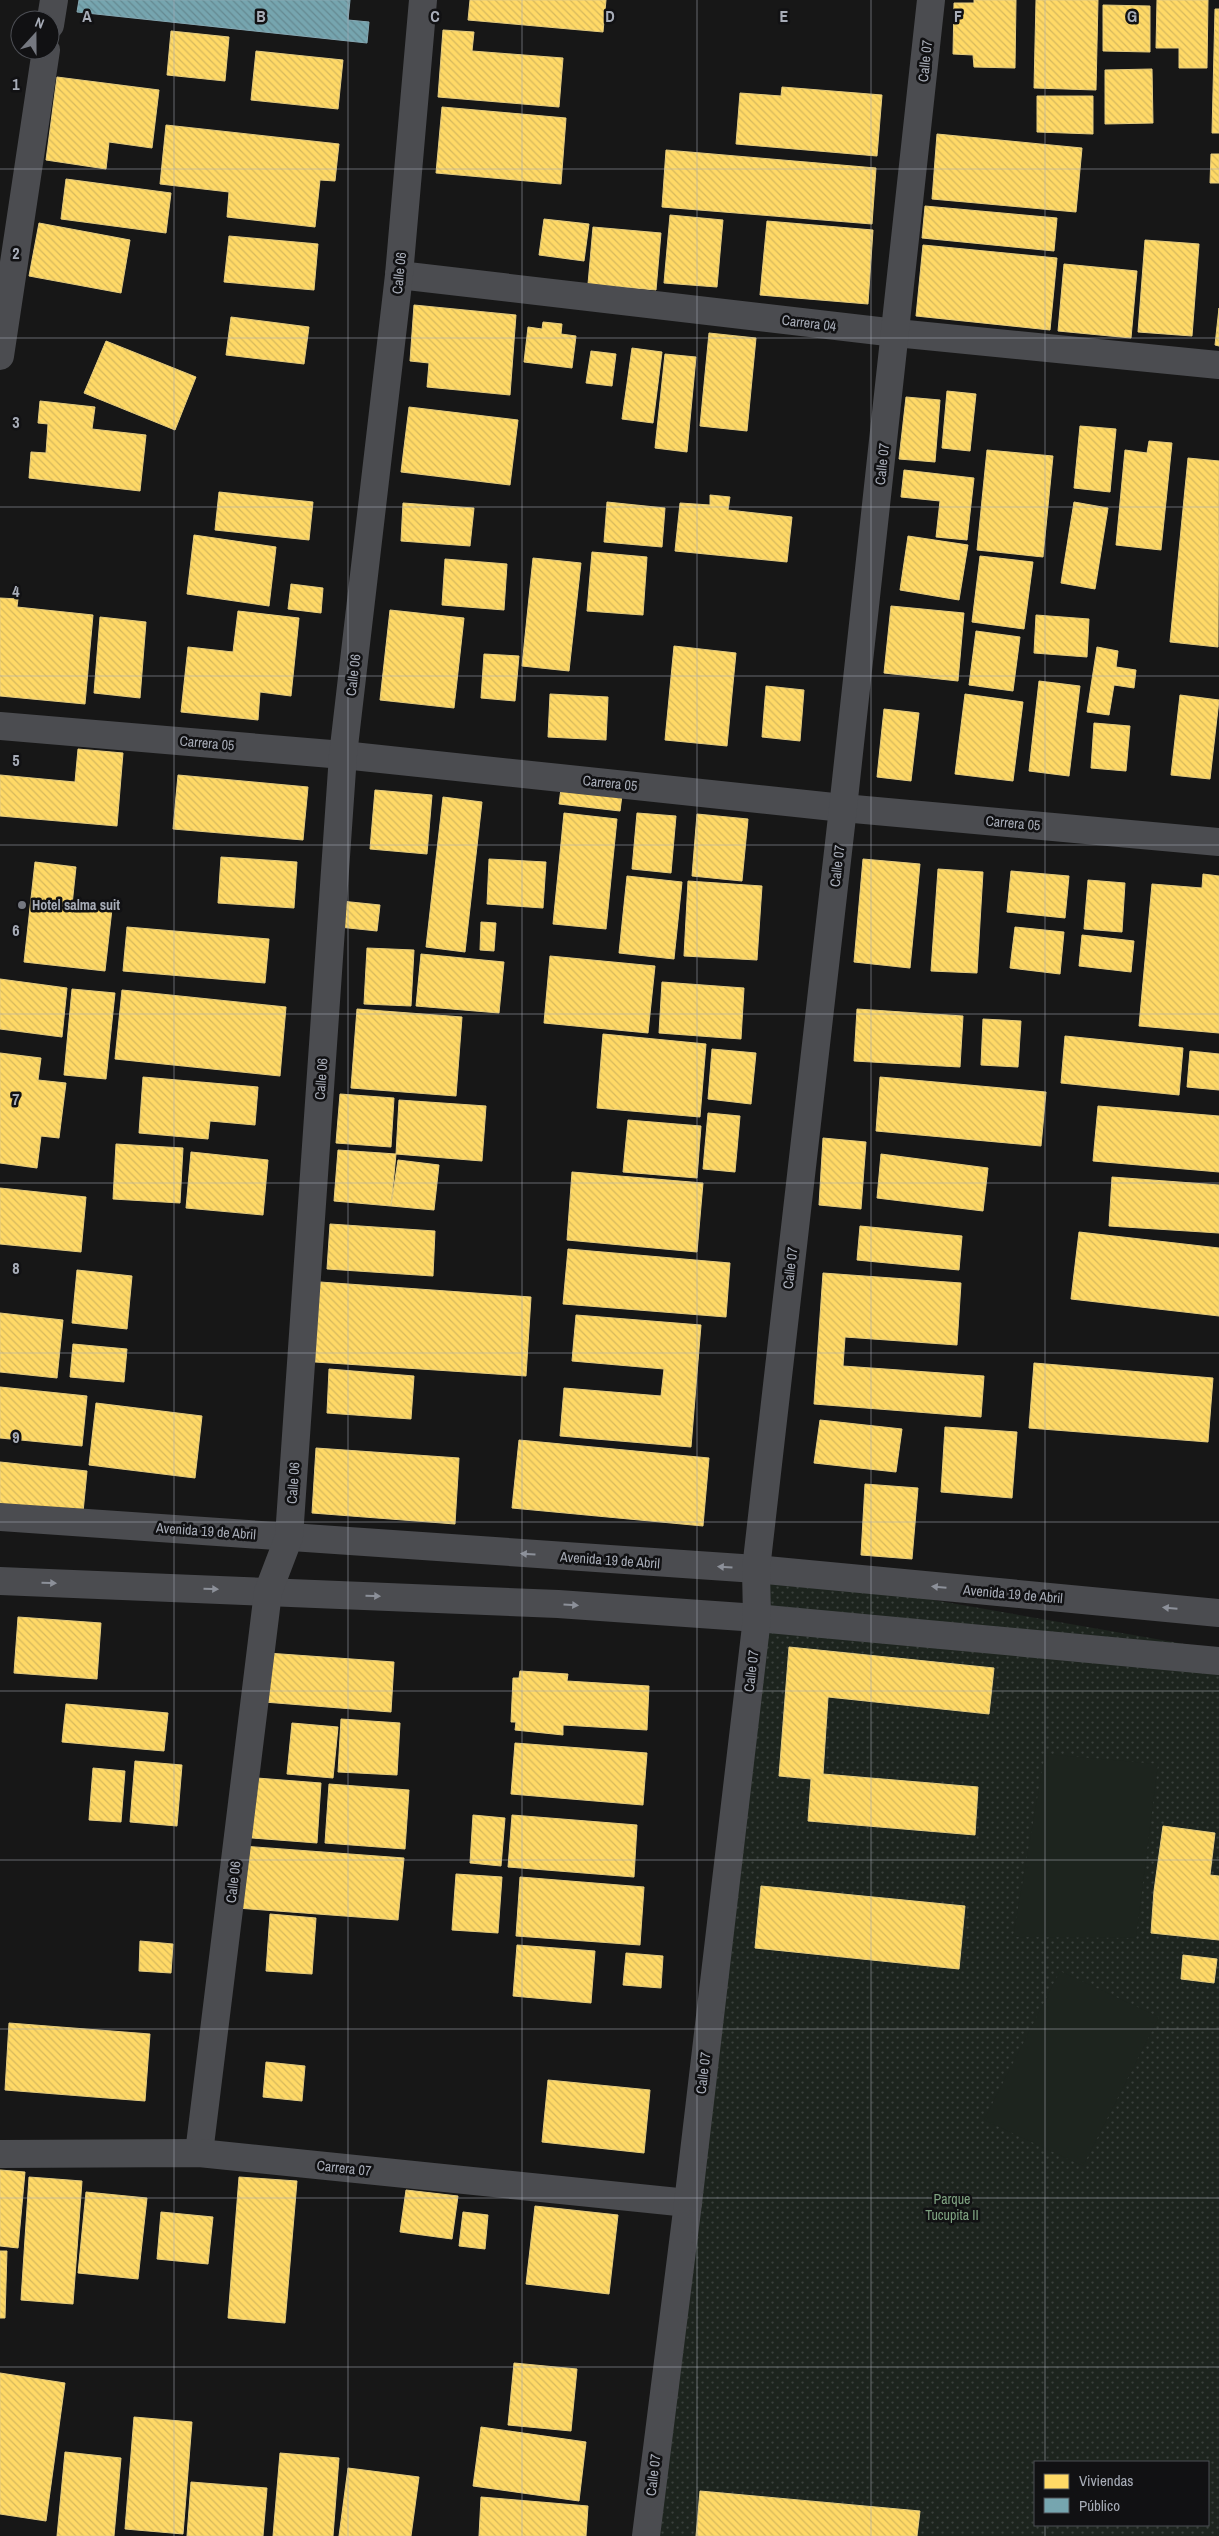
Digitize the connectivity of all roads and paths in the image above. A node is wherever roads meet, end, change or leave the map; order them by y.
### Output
1 (423, 0) edge
2 (931, 0) edge
3 (44, 60) edge
4 (399, 275) junction
5 (896, 333) junction
6 (0, 356) edge
7 (1219, 366) edge
8 (0, 726) edge
9 (343, 755) junction
10 (843, 808) junction
11 (1219, 842) edge
12 (0, 1517) edge
13 (289, 1537) junction
14 (756, 1569) junction
15 (0, 1581) edge
16 (268, 1592) junction
17 (1219, 1613) edge
18 (757, 1618) junction
19 (1219, 1661) edge
20 (199, 2153) junction
21 (0, 2154) edge
22 (688, 2203) junction
23 (646, 2536) edge

1 - 4 street, Calle 06
2 - 5 street, Calle 07
3 - 6 street
4 - 5 street, Carrera 04
4 - 9 street, Calle 06
5 - 7 street, Carrera 04
5 - 10 street, Calle 07
8 - 9 street, Carrera 05
9 - 10 street, Carrera 05
9 - 13 street, Calle 06
10 - 11 street, Carrera 05
10 - 14 street, Calle 07
12 - 13 street, Avenida 19 de Abril
14 -> 13 street, Avenida 19 de Abril
13 - 16 street, Calle 06
17 -> 14 street, Avenida 19 de Abril
14 - 18 street, Calle 07
15 -> 16 street
16 -> 18 street
16 - 20 street, Calle 06
18 - 19 street
18 - 22 street, Calle 07
20 - 21 street, Carrera 07
20 - 22 street, Carrera 07
22 - 23 street, Calle 07

